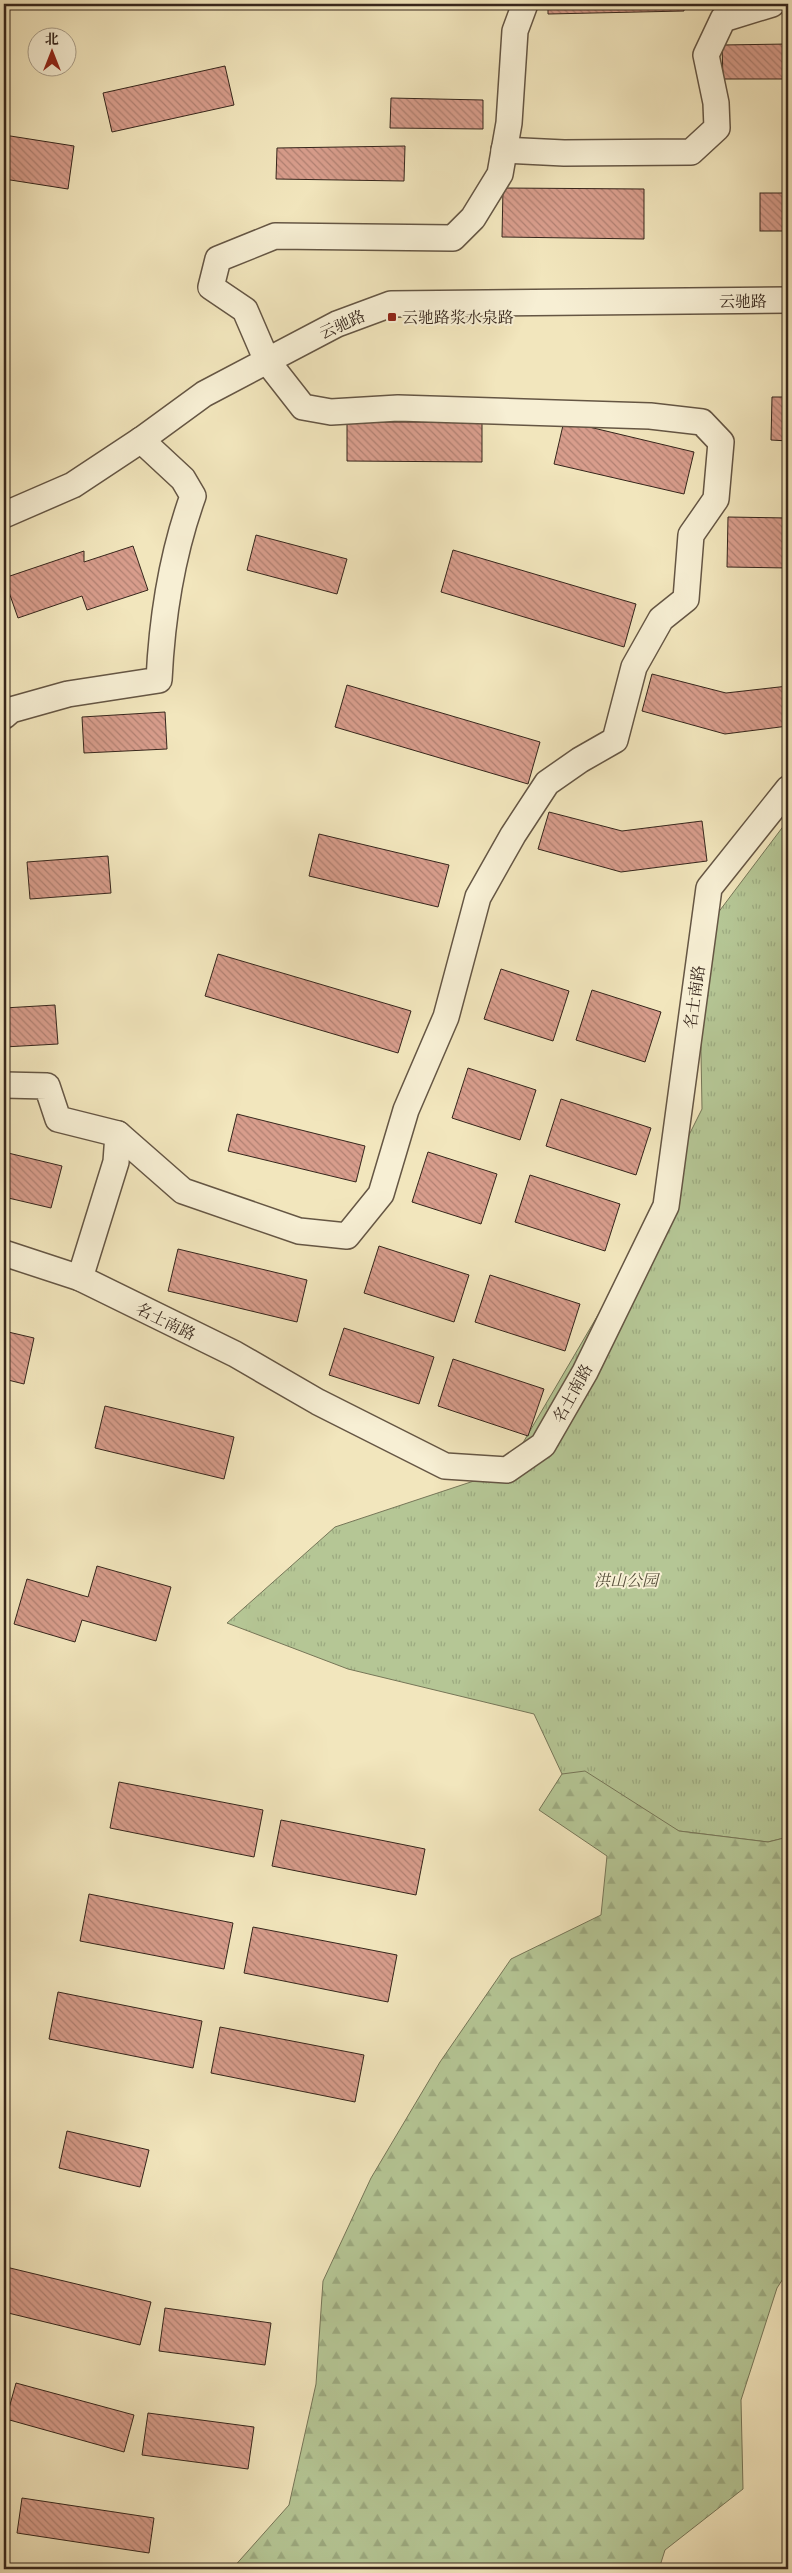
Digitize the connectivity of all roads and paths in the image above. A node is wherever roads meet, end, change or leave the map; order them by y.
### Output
1 (525, 4) edge
2 (772, 4) edge
3 (504, 150) junction
4 (788, 300) edge
5 (266, 361) junction
6 (141, 440) junction
7 (4, 515) edge
8 (4, 716) edge
9 (788, 789) edge
10 (4, 1085) edge
11 (118, 1134) junction
12 (4, 1253) edge
13 (80, 1278) junction

1 - 3 street
2 - 3 street
3 - 5 street
4 - 5 street, 云驰路
5 - 6 street, 云驰路
5 - 11 street
6 - 7 street, 云驰路
6 - 8 street
9 - 13 street, 名士南路
10 - 11 street
11 - 13 street
12 - 13 street, 名士南路

